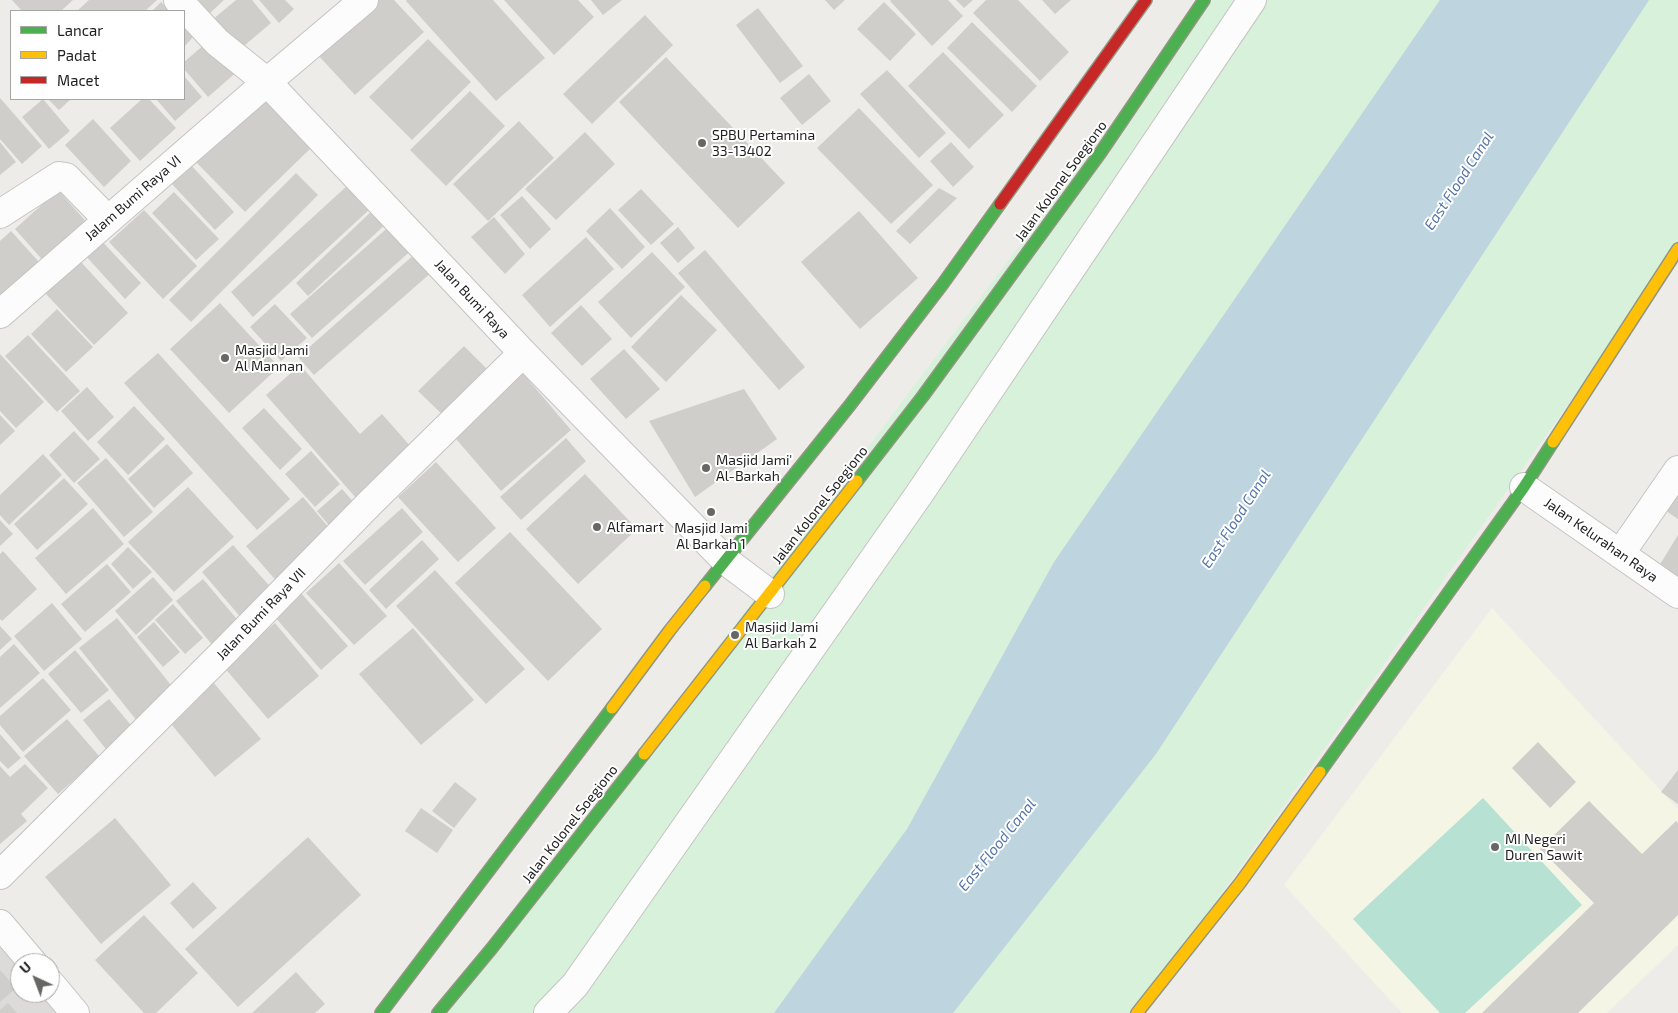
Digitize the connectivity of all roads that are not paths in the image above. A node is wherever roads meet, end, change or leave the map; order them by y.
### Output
1 (178, 0) edge
2 (364, 0) edge
3 (1146, 0) edge
4 (1204, 0) edge
5 (1252, 0) edge
6 (267, 82) junction
7 (0, 214) edge
8 (108, 220) junction
9 (1678, 249) edge
10 (0, 314) edge
11 (523, 353) junction
12 (1678, 470) edge
13 (1524, 486) junction
14 (1620, 554) junction
15 (726, 561) junction
16 (770, 594) junction
17 (1678, 594) edge
18 (0, 876) edge
19 (0, 924) edge
20 (25, 953) edge
21 (60, 995) edge
22 (75, 1013) edge
23 (381, 1013) edge
24 (438, 1013) edge
25 (548, 1013) edge
26 (1137, 1013) edge

1 - 6 street, Jalan Bumi Raya
2 - 6 street, Jalam Bumi Raya VI
3 - 15 main road
4 - 16 main road, Jalan Kolonel Soegiono
5 - 25 street
6 - 8 street, Jalam Bumi Raya VI
6 - 11 street, Jalan Bumi Raya
7 - 8 street
8 - 10 street, Jalam Bumi Raya VI
9 - 13 main road
11 - 15 street, Jalan Bumi Raya
11 - 18 street, Jalan Bumi Raya VII
12 - 14 street
13 - 14 street, Jalan Kelurahan Raya
13 - 26 main road
14 - 17 street, Jalan Kelurahan Raya
15 - 16 street, Jalan Bumi Raya
15 - 23 main road
16 - 24 main road, Jalan Kolonel Soegiono
19 - 20 street
21 - 22 street

